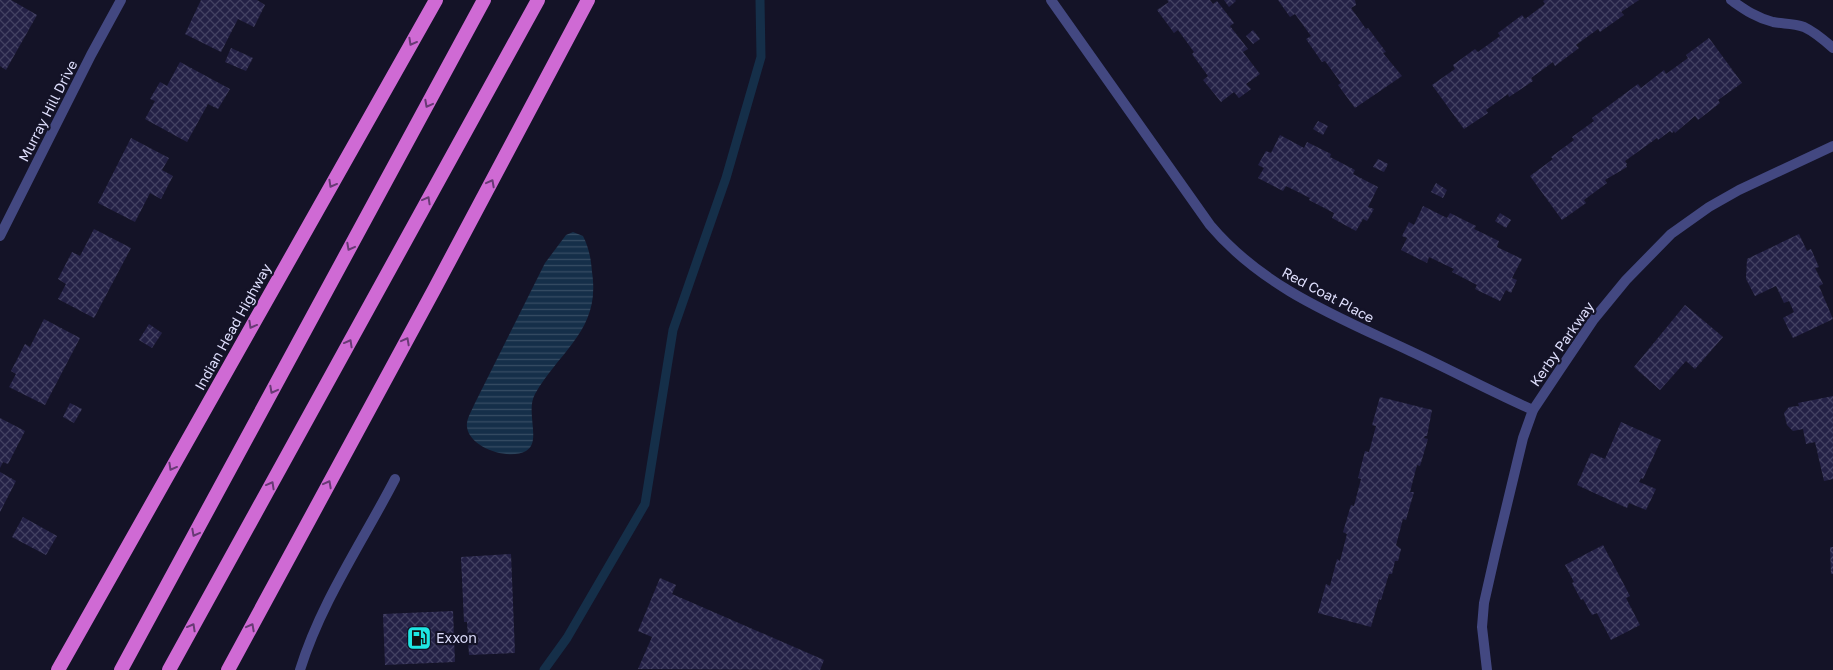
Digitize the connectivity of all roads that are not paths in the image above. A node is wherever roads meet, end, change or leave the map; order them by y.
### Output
1 (121, 0) edge
2 (436, 0) edge
3 (484, 0) edge
4 (538, 0) edge
5 (588, 0) edge
6 (1051, 0) edge
7 (1731, 0) edge
8 (1833, 48) edge
9 (1833, 146) edge
10 (0, 236) edge
11 (1533, 410) junction
12 (395, 479) dead end
13 (58, 670) edge
14 (121, 670) edge
15 (169, 670) edge
16 (228, 670) edge
17 (300, 670) edge
18 (1487, 670) edge

1 - 10 street, Murray Hill Drive
2 -> 13 highway, Indian Head Highway
3 -> 14 highway
15 -> 4 highway
16 -> 5 highway
6 - 11 street, Red Coat Place
7 - 8 street
9 - 11 street, Kerby Parkway
11 - 18 street, Kerby Parkway
12 - 17 street

